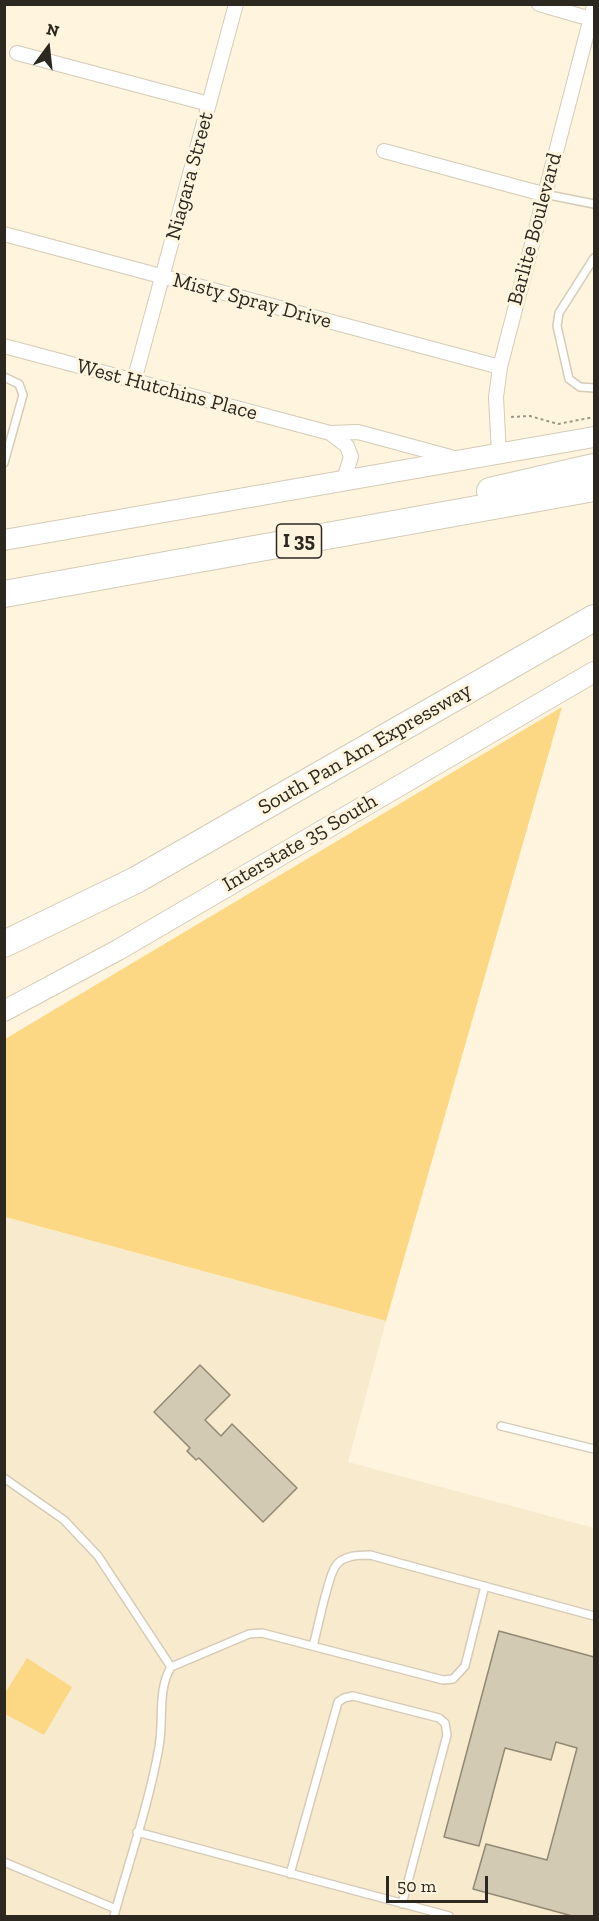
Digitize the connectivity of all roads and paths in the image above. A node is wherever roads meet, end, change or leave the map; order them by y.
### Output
1 (236, 4) edge
2 (539, 4) edge
3 (593, 12) edge
4 (17, 53) dead end
5 (209, 104) junction
6 (384, 151) dead end
7 (543, 194) junction
8 (594, 204) edge
9 (4, 234) edge
10 (594, 258) edge
11 (163, 278) junction
12 (4, 346) edge
13 (500, 367) junction
14 (4, 377) edge
15 (134, 381) junction
16 (594, 388) edge
17 (505, 417) dead end
18 (594, 417) edge
19 (330, 434) junction
20 (594, 437) edge
21 (499, 454) junction
22 (460, 459) junction
23 (4, 463) edge
24 (594, 466) edge
25 (344, 479) junction
26 (594, 488) edge
27 (348, 532) junction
28 (4, 540) edge
29 (4, 594) edge
30 (594, 618) edge
31 (594, 672) edge
32 (4, 944) edge
33 (4, 1011) edge
34 (501, 1426) dead end
35 (594, 1449) edge
36 (4, 1478) edge
37 (485, 1586) junction
38 (594, 1616) edge
39 (313, 1646) junction
40 (171, 1666) junction
41 (137, 1832) junction
42 (4, 1862) edge
43 (290, 1874) junction
44 (402, 1904) junction
45 (115, 1913) edge
46 (450, 1917) edge

1 - 5 street, Niagara Street
2 - 3 street
3 - 7 street, Barlite Boulevard
4 - 5 street
5 - 11 street, Niagara Street
6 - 7 street
7 - 8 lane
7 - 13 street, Barlite Boulevard
9 - 11 street, Misty Spray Drive
10 - 16 lane
11 - 13 street, Misty Spray Drive
11 - 15 street, Niagara Street
12 - 15 street, West Hutchins Place
13 - 21 street, Barlite Boulevard
14 - 23 lane
15 - 19 street, West Hutchins Place
17 - 18 path
19 - 22 street, West Hutchins Place
19 - 25 street
20 - 21 main road
21 - 22 main road
22 - 25 main road
24 - 27 highway
25 - 28 main road
26 - 27 highway, I 35
27 - 29 highway, I 35
30 - 32 highway, South Pan Am Expressway
31 - 33 main road, Interstate 35 South
34 - 35 lane
36 - 40 lane
37 - 38 lane
37 - 39 lane
37 - 39 lane
39 - 40 lane
40 - 41 lane
41 - 43 lane
41 - 45 lane
42 - 45 lane
43 - 44 lane
43 - 44 lane
44 - 46 lane

